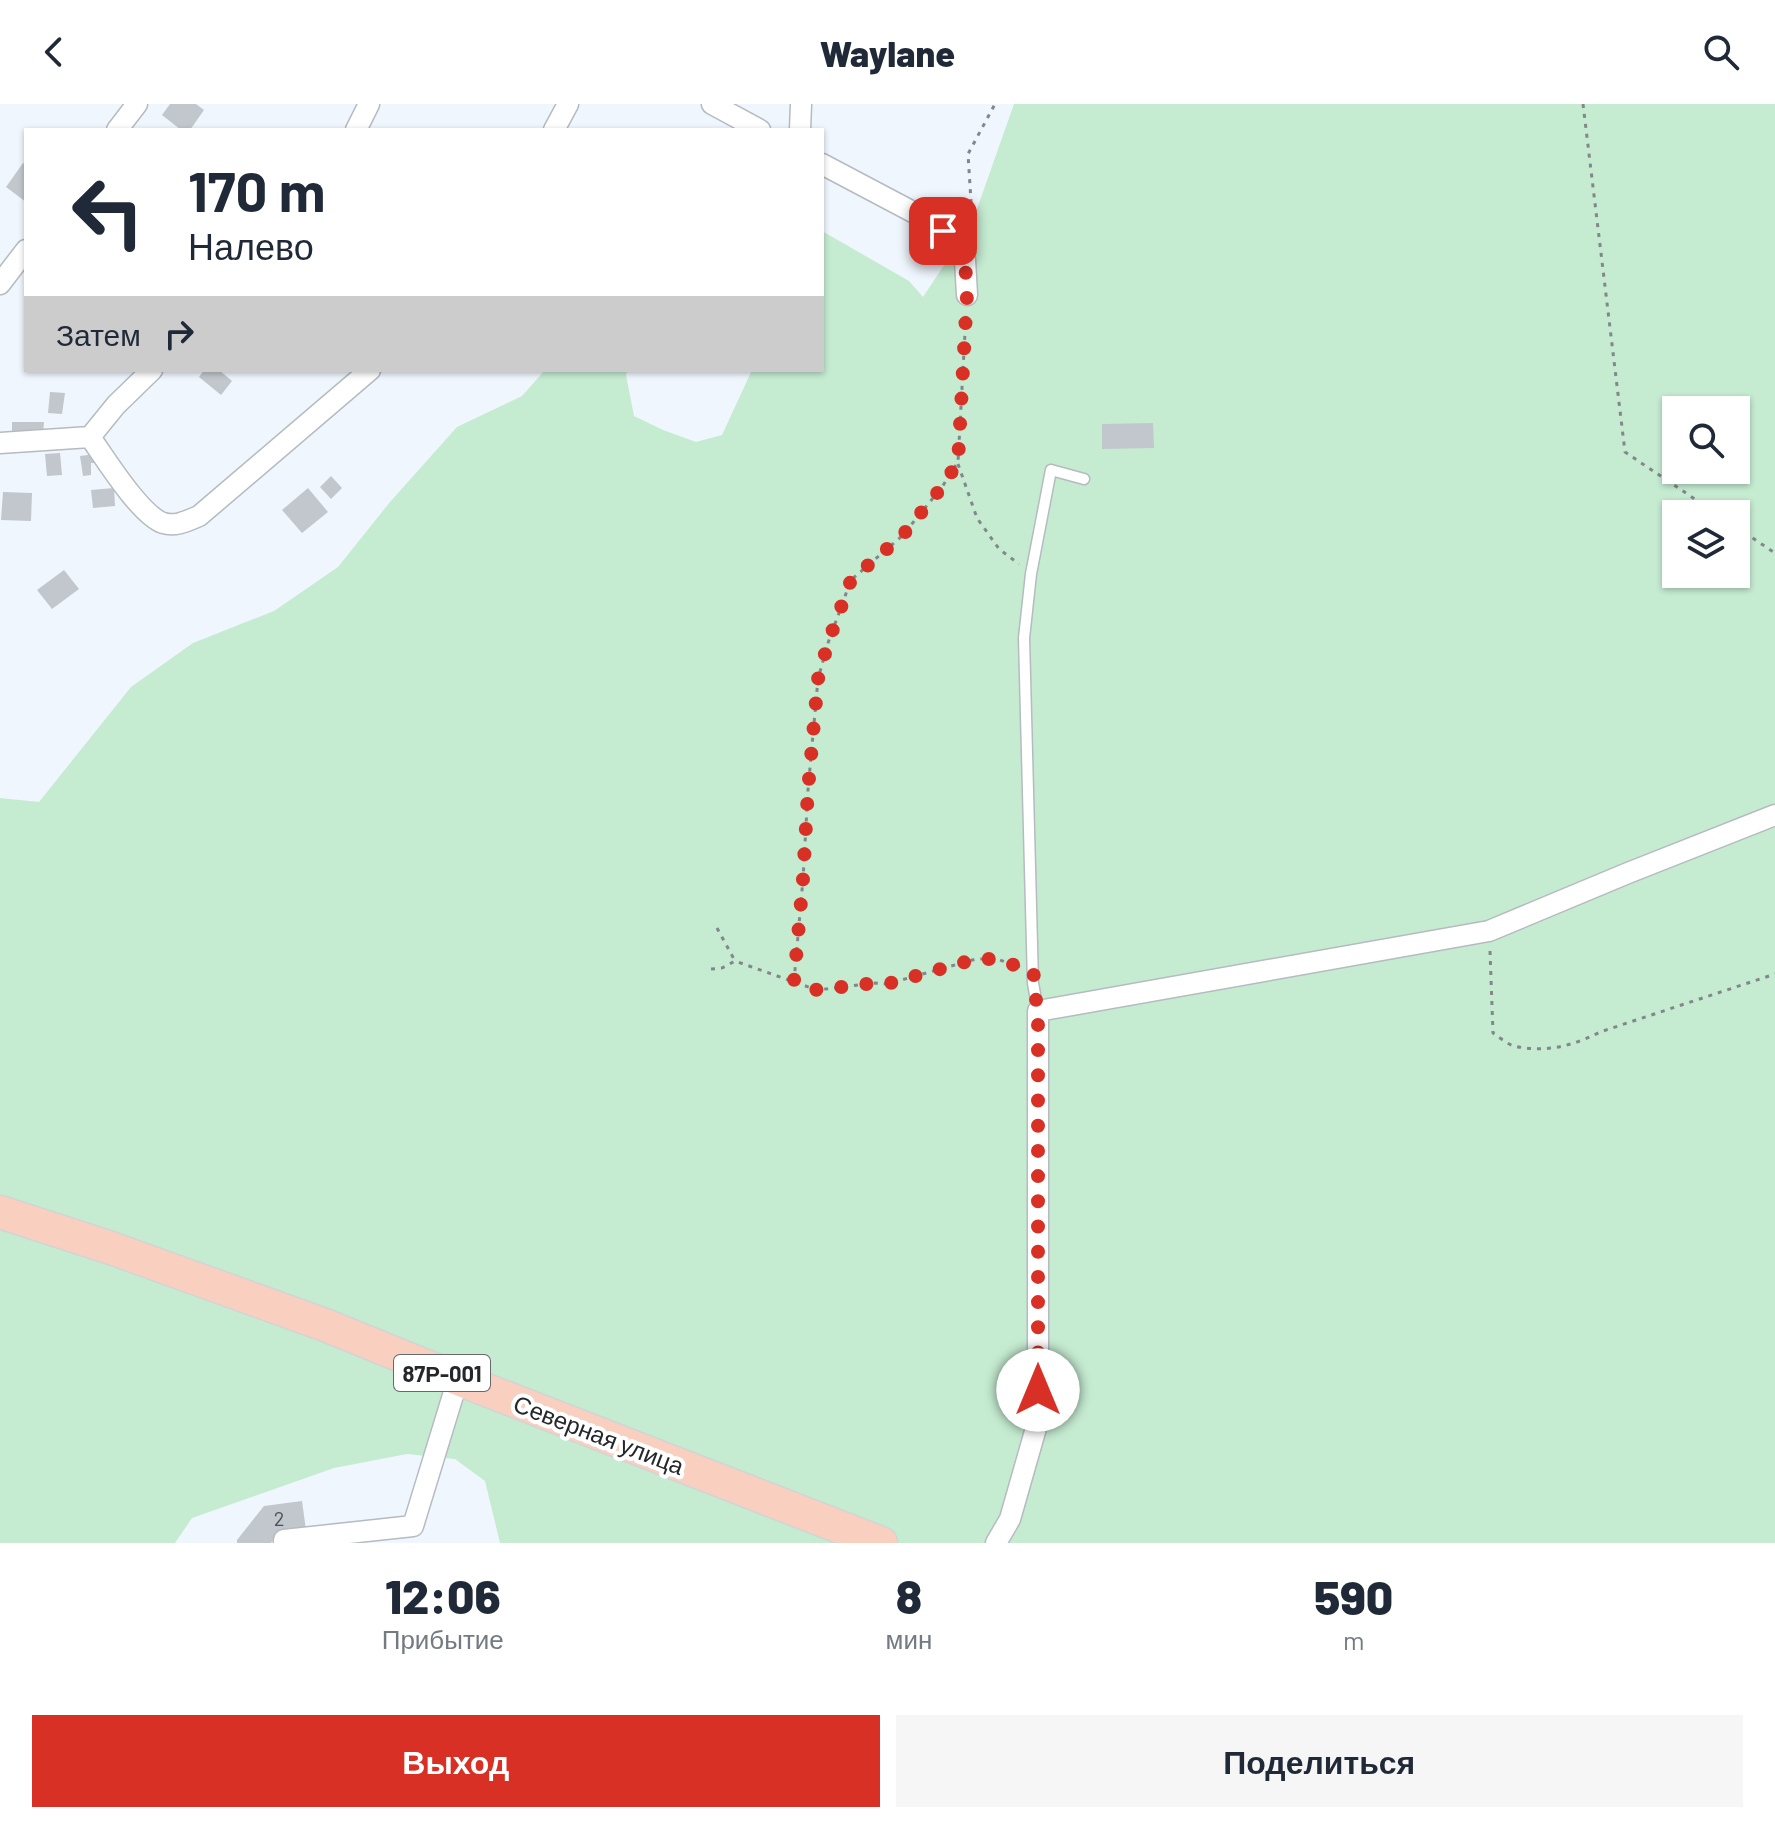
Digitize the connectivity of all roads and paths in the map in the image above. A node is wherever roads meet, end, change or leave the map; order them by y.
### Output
1 (137, 104) edge
2 (369, 104) edge
3 (568, 104) edge
4 (712, 104) edge
5 (801, 104) edge
6 (995, 104) edge
7 (1583, 104) edge
8 (119, 128) edge
9 (357, 128) edge
10 (555, 128) edge
11 (756, 128) edge
12 (800, 128) edge
13 (824, 165) edge
14 (24, 253) edge
15 (965, 260) junction
16 (0, 284) edge
17 (967, 295) joint
18 (150, 372) edge
19 (368, 372) edge
20 (90, 437) junction
21 (0, 443) edge
22 (958, 462) junction
23 (1084, 479) dead end
24 (1696, 500) edge
25 (1750, 536) edge
26 (1775, 553) edge
27 (1009, 556) dead end
28 (1775, 815) edge
29 (717, 928) dead end
30 (1489, 931) junction
31 (735, 961) junction
32 (711, 969) dead end
33 (1034, 972) junction
34 (1775, 974) edge
35 (794, 981) junction
36 (1038, 1011) junction
37 (0, 1212) edge
38 (458, 1379) junction
39 (284, 1543) edge
40 (881, 1543) edge
41 (996, 1543) edge

1 - 8 street
2 - 9 street
3 - 10 street
4 - 11 street
5 - 12 street
6 - 15 path
7 - 24 path
13 - 15 street
14 - 16 street
15 - 17 street
17 - 22 path
18 - 20 street
19 - 20 street
20 - 21 street
22 - 27 path
22 - 35 path
23 - 33 lane
25 - 26 path
28 - 30 street
29 - 31 path
30 - 34 path
30 - 36 street
31 - 32 path
31 - 35 path
33 - 35 path
33 - 36 lane
36 - 41 street
37 - 38 main road, Северная улица / 87Р-001
38 - 39 street
38 - 40 main road, Северная улица / 87Р-001

